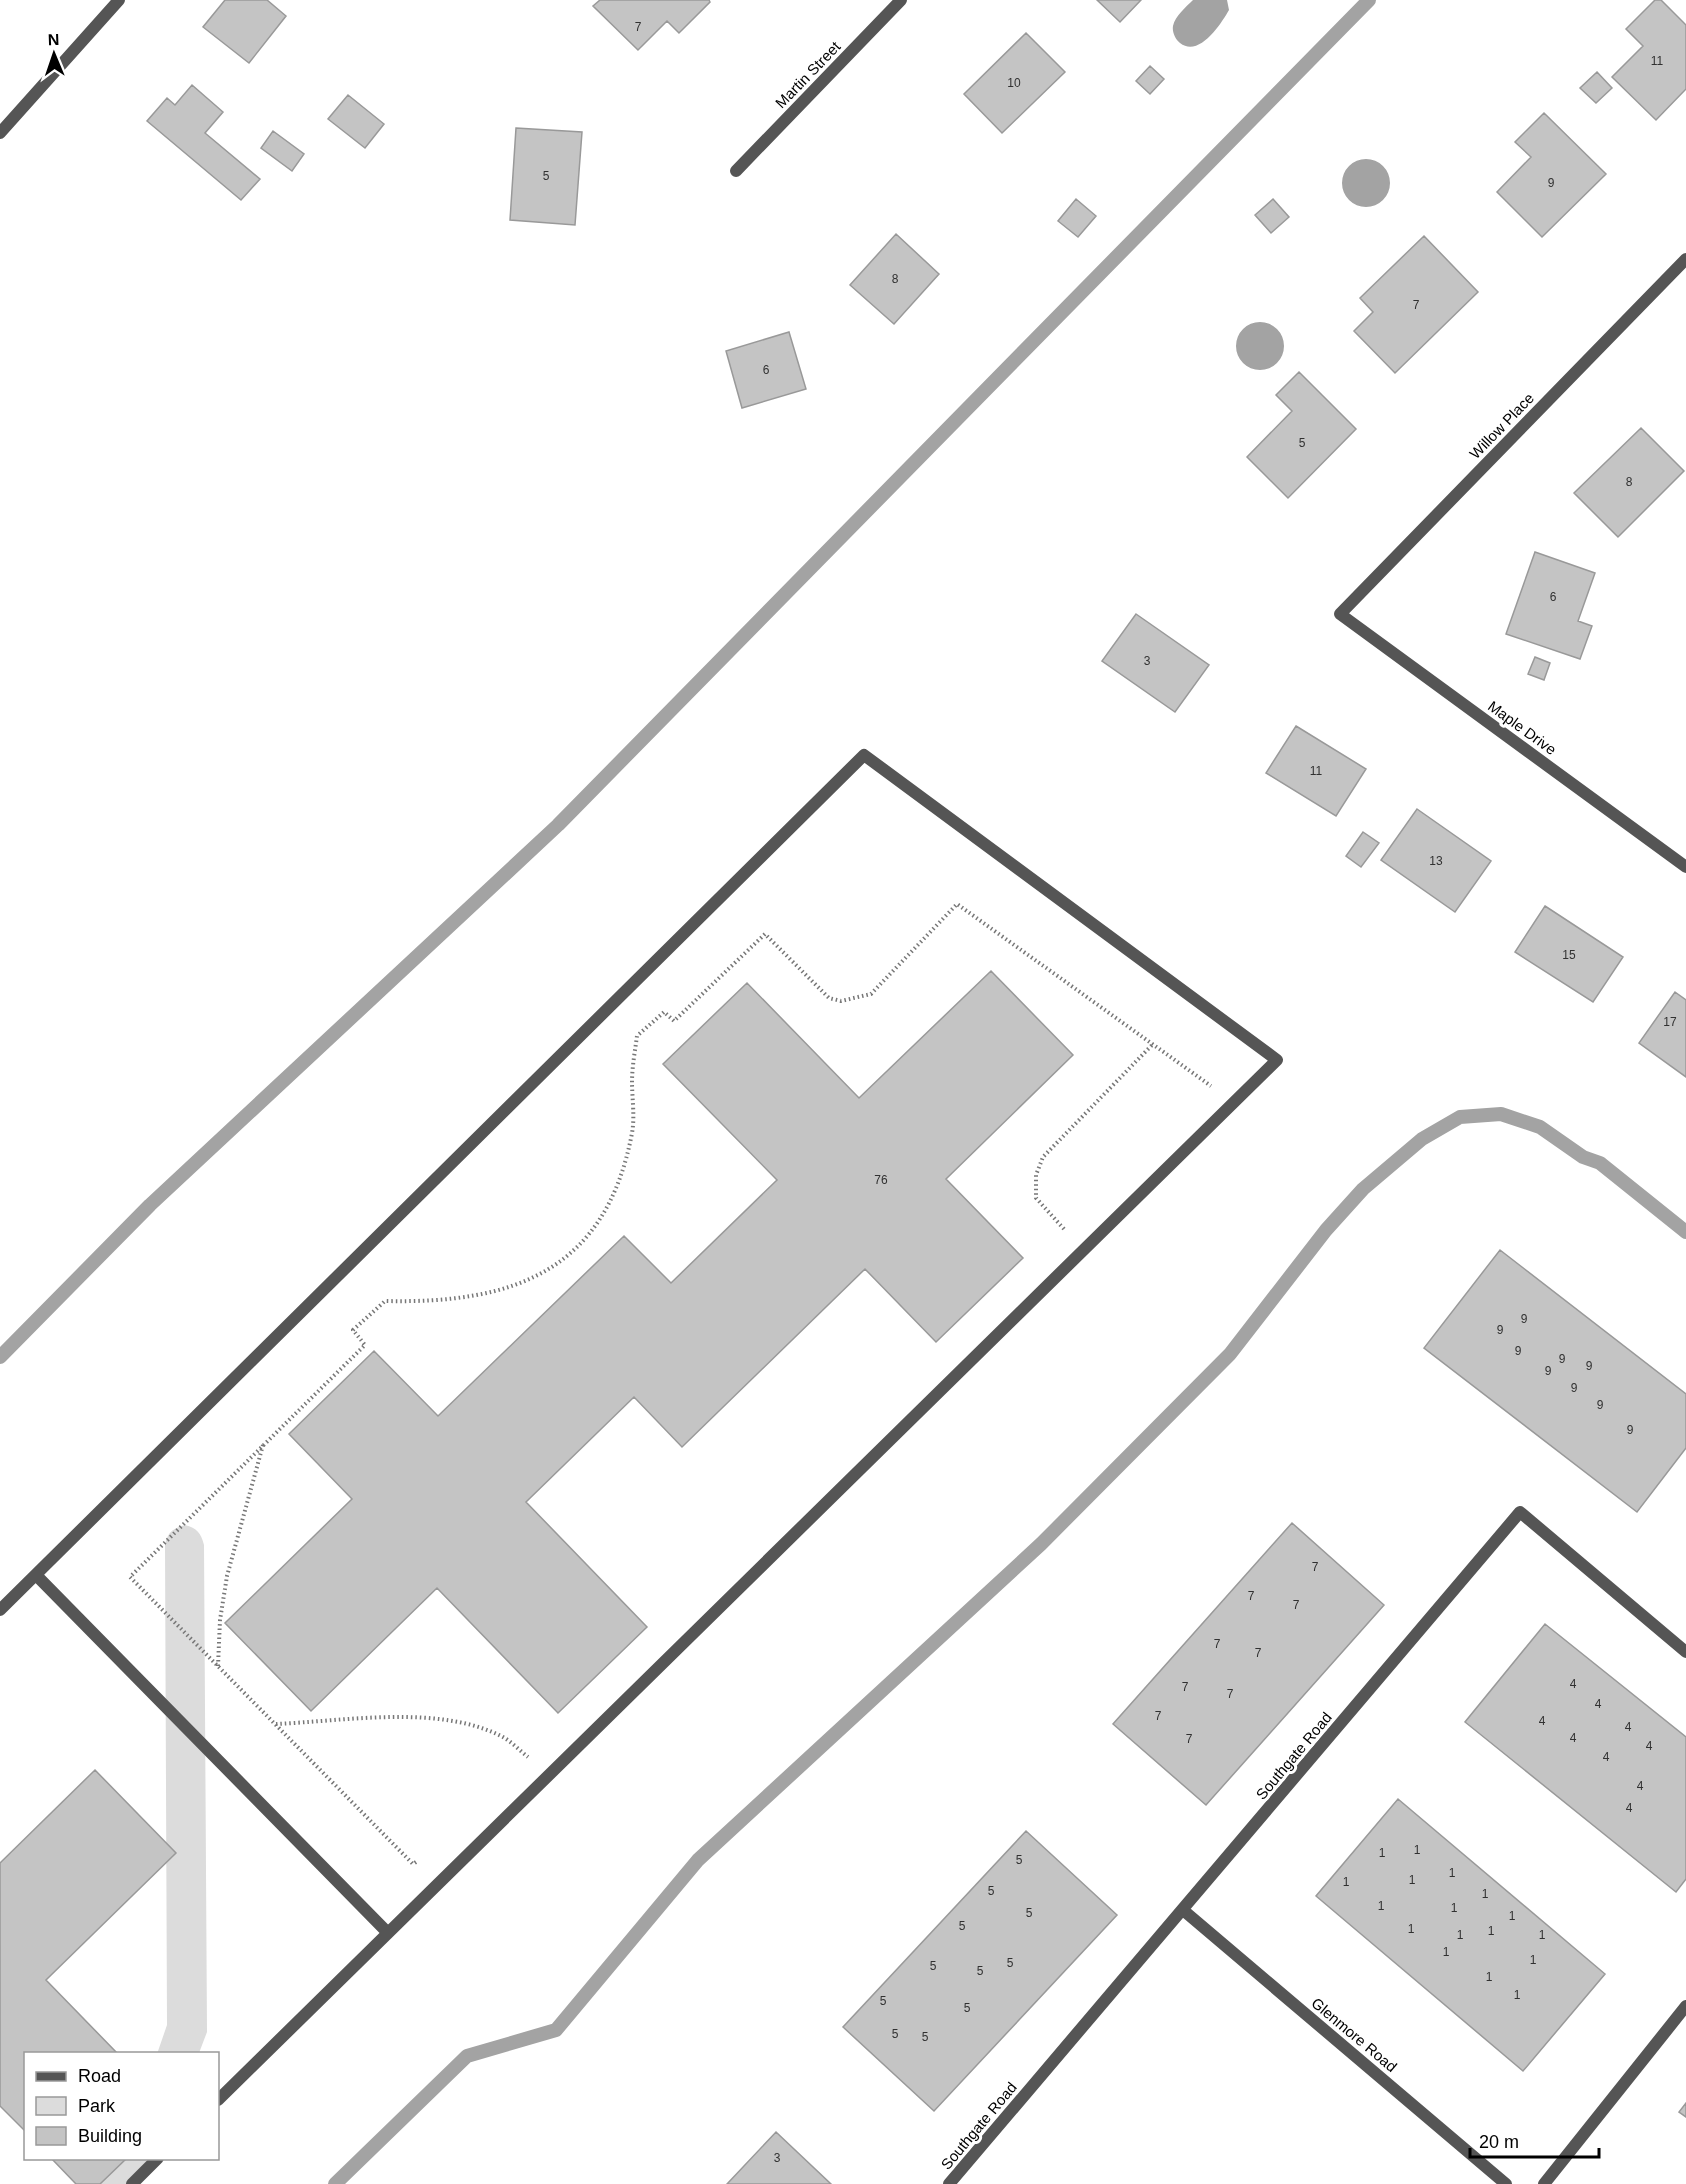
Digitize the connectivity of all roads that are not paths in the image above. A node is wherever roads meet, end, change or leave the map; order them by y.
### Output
1 (119, 0) edge
2 (901, 0) edge
3 (0, 133) edge
4 (736, 171) dead end
5 (1686, 259) edge
6 (1340, 614) joint
7 (1686, 867) edge
8 (36, 1575) junction
9 (0, 1610) edge
10 (1686, 1652) edge
11 (1183, 1910) junction
12 (388, 1933) junction
13 (1686, 2006) edge
14 (219, 2099) edge
15 (156, 2160) edge
16 (132, 2184) edge
17 (949, 2184) edge
18 (1506, 2184) edge
19 (1544, 2184) edge

1 - 3 street
2 - 4 street, Martin Street
5 - 6 street, Willow Place
6 - 7 street, Maple Drive
8 - 9 street
8 - 12 street
8 - 12 street
10 - 11 street, Southgate Road
11 - 17 street, Southgate Road
11 - 18 street, Glenmore Road
12 - 14 street
13 - 19 street
15 - 16 street

